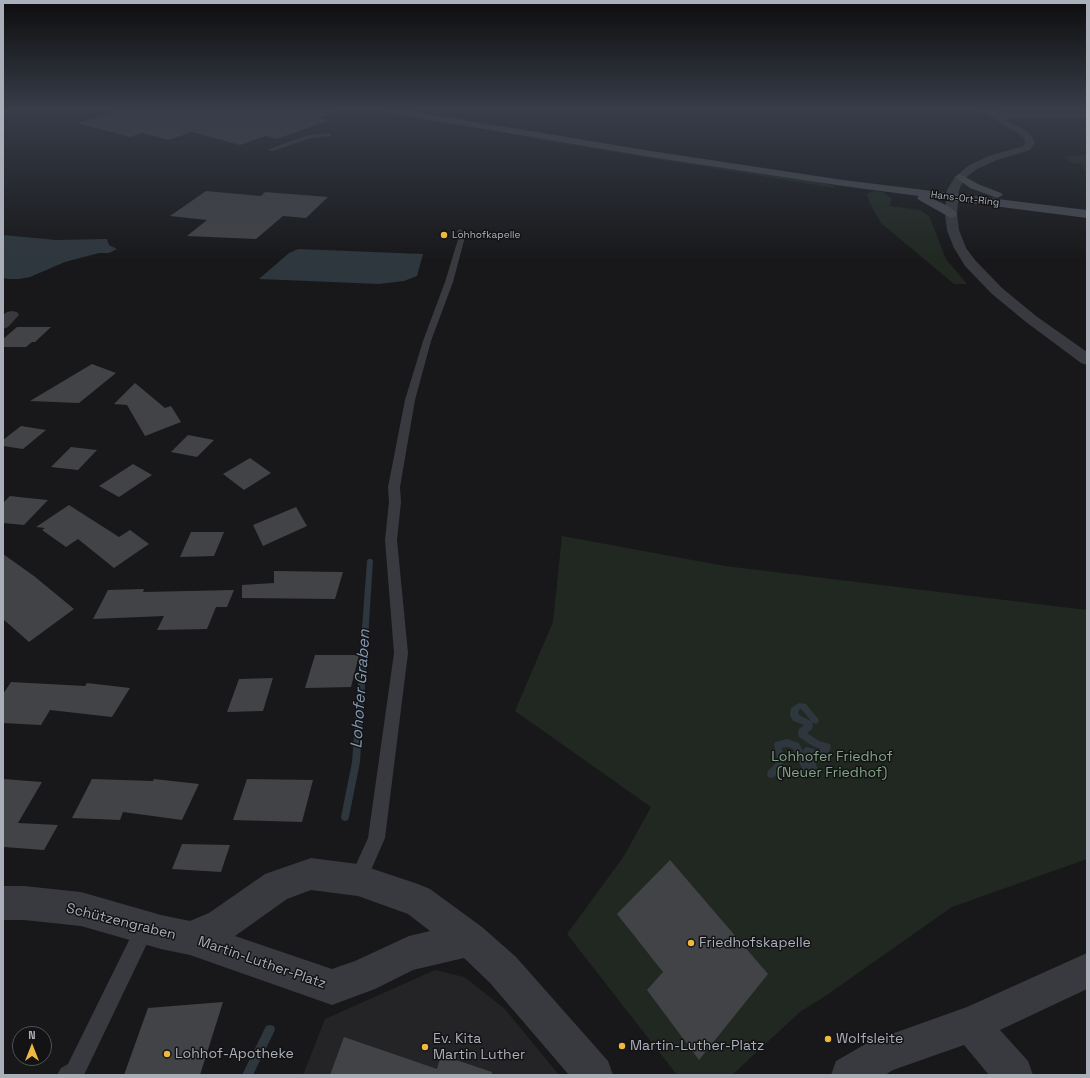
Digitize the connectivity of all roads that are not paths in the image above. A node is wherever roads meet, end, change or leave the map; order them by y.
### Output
1 (701, 161) edge
2 (732, 161) edge
3 (986, 161) edge
4 (960, 178) junction
5 (903, 191) junction
6 (953, 194) junction
7 (1006, 197) junction
8 (1087, 207) edge
9 (951, 214) junction
10 (1087, 214) edge
11 (460, 231) dead end
12 (1087, 360) edge
13 (358, 880) junction
14 (3, 903) edge
15 (146, 928) junction
16 (190, 938) junction
17 (470, 939) junction
18 (1087, 971) edge
19 (971, 1024) junction
20 (68, 1075) edge
21 (594, 1075) edge
22 (850, 1075) edge
23 (1014, 1075) edge

1 - 5 main road, Hans-Ort-Ring
2 - 6 main road, Hans-Ort-Ring
3 - 4 street
4 - 6 street
4 - 7 main road
5 - 6 main road, Hans-Ort-Ring
5 - 9 main road
6 - 7 main road, Hans-Ort-Ring
6 - 9 street
6 - 10 main road, Hans-Ort-Ring
7 - 8 main road, Hans-Ort-Ring
9 - 12 street
11 - 13 lane
13 - 16 street, Martin-Luther-Platz
13 - 17 street, Martin-Luther-Platz
14 - 15 street, Schützengraben
15 - 16 street, Schützengraben
15 - 20 lane
16 - 17 street, Martin-Luther-Platz
17 - 21 street, Martin-Luther-Platz
18 - 19 street
19 - 22 street
19 - 23 street

